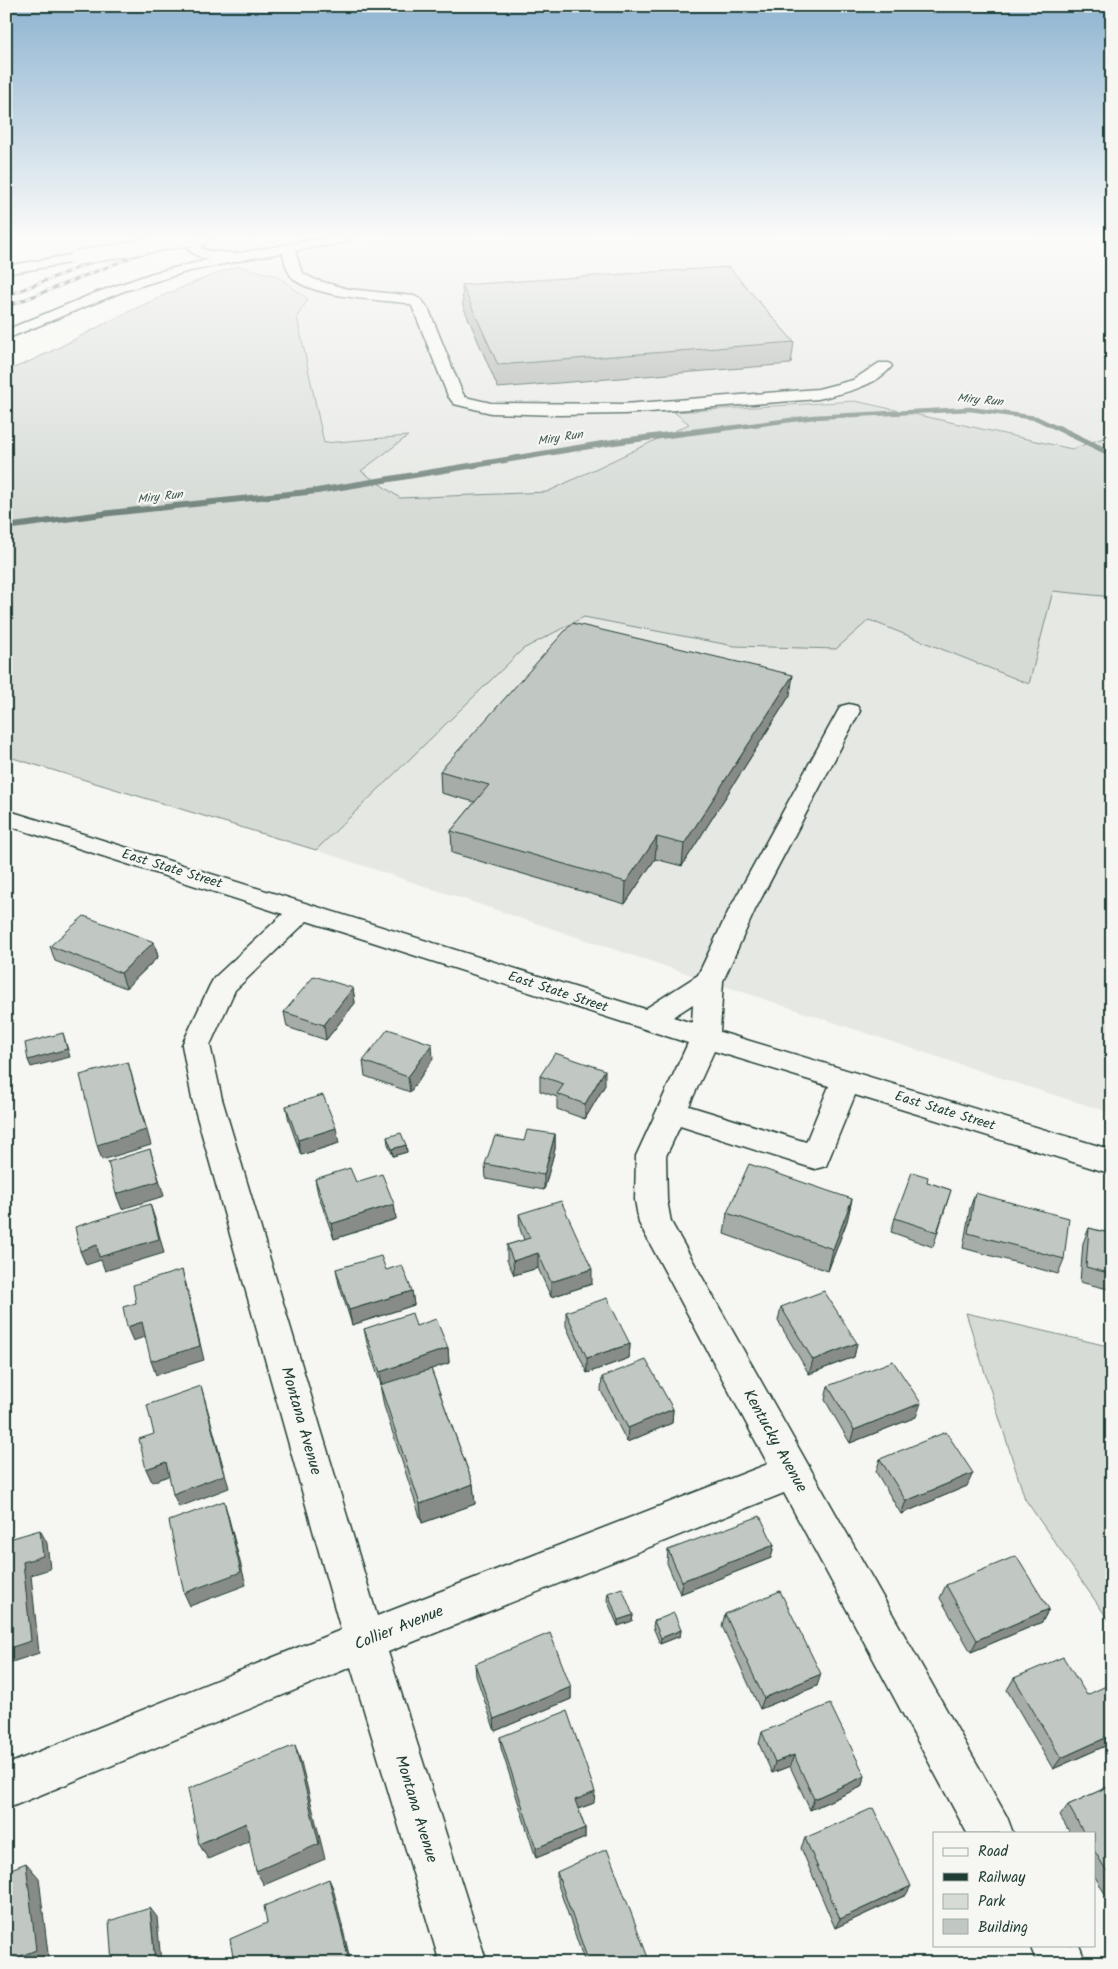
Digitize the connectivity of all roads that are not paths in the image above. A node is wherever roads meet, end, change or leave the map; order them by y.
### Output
1 (19, 330) edge
2 (430, 330) edge
3 (6, 335) edge
4 (884, 366) dead end
5 (850, 711) dead end
6 (6, 817) edge
7 (303, 910) junction
8 (709, 981) junction
9 (648, 1020) junction
10 (705, 1038) junction
11 (846, 1081) junction
12 (671, 1112) junction
13 (1112, 1162) edge
14 (792, 1472) junction
15 (364, 1641) junction
16 (6, 1787) edge
17 (990, 1832) edge
18 (1054, 1946) edge
19 (464, 1963) edge
20 (1063, 1963) edge

1 - 3 street
2 - 4 street
5 - 8 street
6 - 7 street, East State Street
7 - 9 street, East State Street
7 - 15 street, Montana Avenue
8 - 9 street
8 - 10 street
9 - 10 street, East State Street
10 - 11 street, East State Street
10 - 12 street, Kentucky Avenue
11 - 12 street
11 - 13 street, East State Street
12 - 14 street, Kentucky Avenue
14 - 15 street, Collier Avenue
14 - 17 street, Kentucky Avenue
15 - 16 street, Collier Avenue
15 - 19 street, Montana Avenue
18 - 20 street

